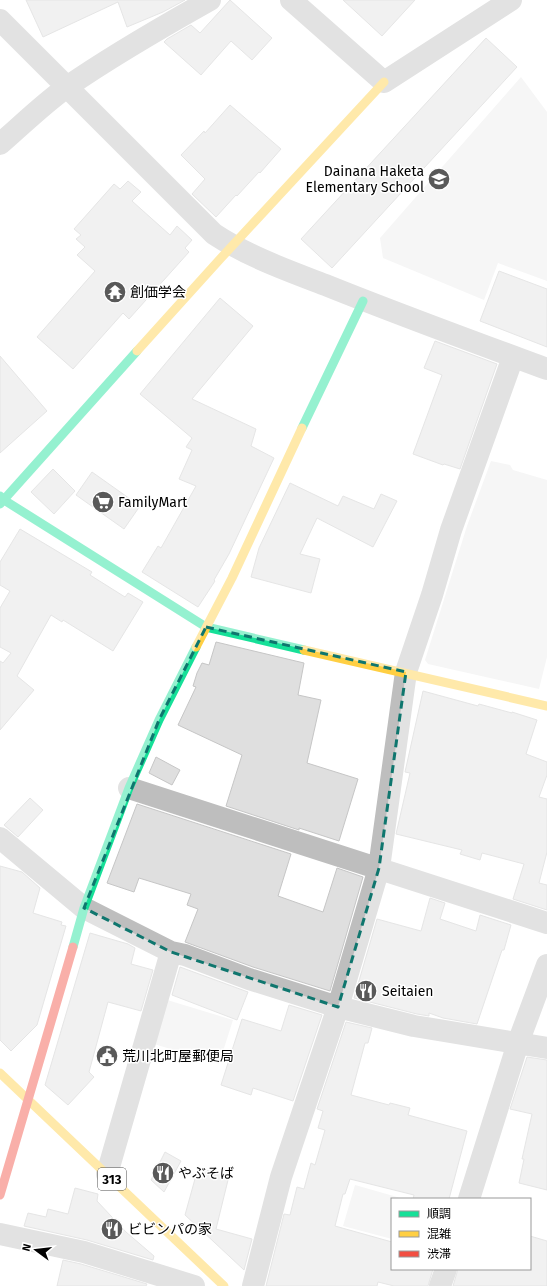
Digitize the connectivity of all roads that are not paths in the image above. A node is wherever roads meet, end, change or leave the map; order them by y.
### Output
1 (210, 0) edge
2 (291, 0) edge
3 (511, 0) edge
4 (2, 25) edge
5 (384, 82) junction
6 (67, 88) junction
7 (0, 144) edge
8 (232, 246) junction
9 (363, 300) junction
10 (514, 357) junction
11 (547, 369) edge
12 (1, 500) edge
13 (206, 627) junction
14 (406, 672) junction
15 (547, 706) edge
16 (129, 788) junction
17 (0, 838) edge
18 (379, 868) junction
19 (84, 908) junction
20 (547, 923) edge
21 (171, 952) junction
22 (547, 965) edge
23 (338, 1007) junction
24 (518, 1043) junction
25 (547, 1048) edge
26 (0, 1073) edge
27 (29, 1100) junction
28 (107, 1174) junction
29 (0, 1195) edge
30 (469, 1198) edge
31 (0, 1234) edge
32 (446, 1270) edge
33 (194, 1286) edge
34 (224, 1286) edge
35 (253, 1286) edge
36 (440, 1286) edge

1 - 6 street
2 - 5 street
3 - 5 street
4 - 6 street
5 - 8 street
6 - 7 street
6 - 8 street
8 - 9 street
8 - 12 street
9 - 10 street
9 - 13 street
10 - 11 street
10 - 14 street
12 - 13 street
13 - 14 street
13 - 16 street
14 - 15 street
14 - 18 street
16 - 18 street
16 - 19 street
17 - 19 street
18 - 20 street
18 - 23 street
19 - 21 street
19 - 27 street
21 - 23 street
21 - 28 street
22 - 24 street
23 - 24 street
23 - 35 street
24 - 25 street
24 - 30 street
26 - 27 street, 313
27 - 28 street, 313
27 - 29 street
28 - 34 street, 313
31 - 33 street
32 - 36 street

